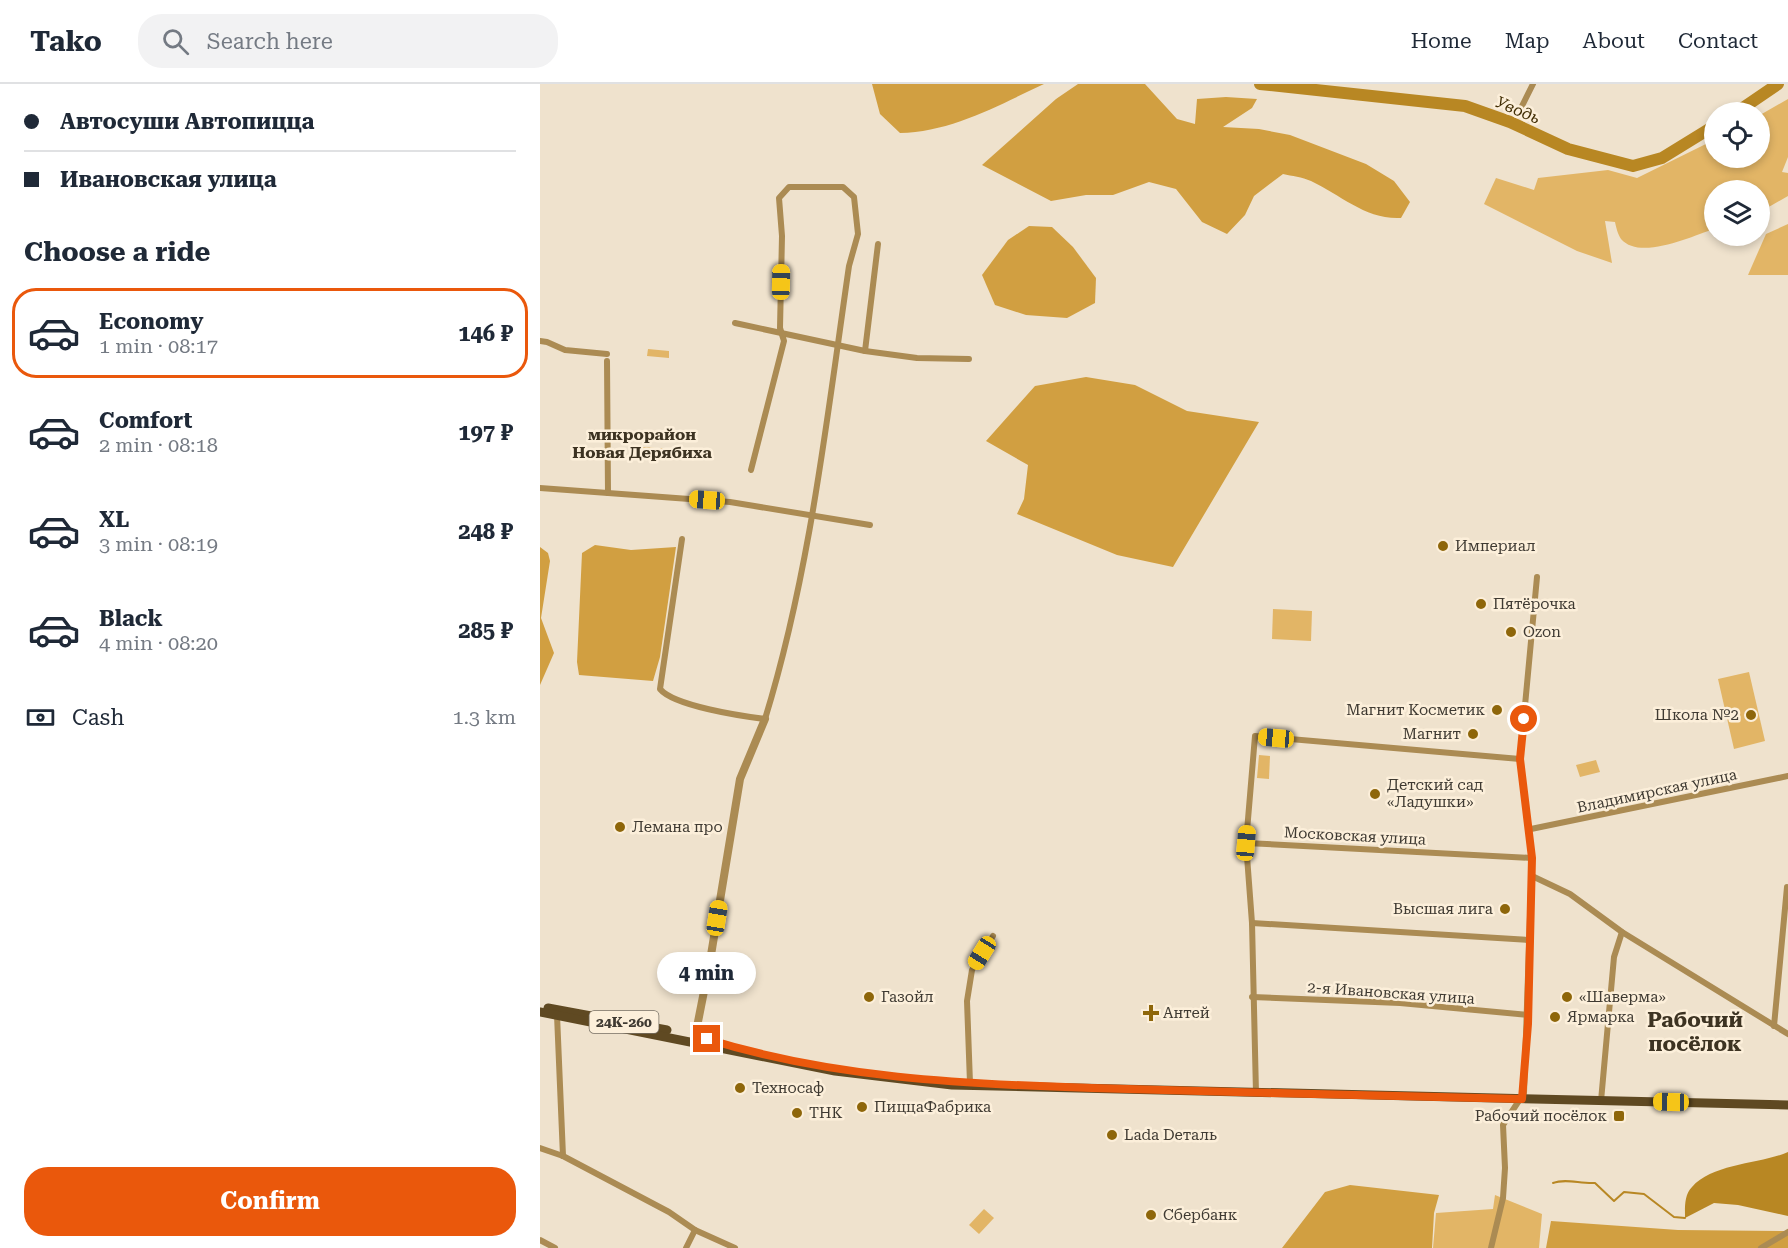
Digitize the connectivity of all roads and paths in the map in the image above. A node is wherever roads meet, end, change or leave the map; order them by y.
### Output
1 (1533, 84) edge
2 (1522, 106) dead end
3 (878, 244) dead end
4 (735, 322) dead end
5 (782, 335) junction
6 (540, 341) edge
7 (837, 347) junction
8 (865, 351) junction
9 (969, 359) dead end
10 (751, 470) dead end
11 (540, 488) edge
12 (608, 493) junction
13 (811, 515) junction
14 (870, 525) dead end
15 (682, 539) dead end
16 (1537, 577) dead end
17 (765, 719) junction
18 (1520, 759) junction
19 (1788, 776) edge
20 (1531, 829) junction
21 (1246, 843) junction
22 (1532, 858) junction
23 (1532, 876) junction
24 (1787, 887) edge
25 (1252, 923) junction
26 (1622, 932) junction
27 (993, 936) dead end
28 (1530, 939) junction
29 (1252, 997) junction
30 (540, 1007) edge
31 (540, 1012) edge
32 (1528, 1014) junction
33 (557, 1015) junction
34 (1774, 1026) junction
35 (1788, 1034) edge
36 (694, 1039) junction
37 (970, 1083) junction
38 (999, 1086) junction
39 (1256, 1093) junction
40 (1522, 1099) junction
41 (1601, 1101) junction
42 (1788, 1105) edge
43 (540, 1148) edge
44 (563, 1155) junction
45 (695, 1230) junction
46 (1788, 1232) edge
47 (540, 1240) edge
48 (553, 1248) edge
49 (686, 1248) edge
50 (735, 1248) edge
51 (1491, 1248) edge
52 (1761, 1248) edge

1 - 2 street
3 - 8 street
4 - 5 street
5 - 7 street
5 - 7 street
5 - 10 street
6 - 12 street
7 - 8 street
7 - 13 street
8 - 9 street
11 - 12 street
12 - 13 street
13 - 14 street
13 - 17 street
15 - 17 street
16 - 18 street
17 - 36 street
18 - 20 street
18 - 21 street
19 - 20 street, Владимирская улица
20 - 22 street
21 - 22 street, Московская улица
21 - 25 street
22 - 23 street
23 - 26 street
23 - 28 street
24 - 34 street
25 - 28 street
25 - 29 street
26 - 34 street
26 - 41 street
27 - 37 street
28 - 32 street
29 - 32 street, 2-я Ивановская улица
29 - 39 street
30 - 36 main road, 24К-260
31 - 33 main road, 24К-260
32 - 40 street
33 - 36 main road, 24К-260
33 - 44 street
34 - 35 street
36 - 37 main road, 24К-260
36 - 38 main road, 24К-260
37 - 38 main road, 24К-260
38 - 39 main road, 24К-260
39 - 40 main road, 24К-260
40 - 41 main road, 24К-260
40 - 51 street
41 - 42 main road, 24К-260
43 - 44 street
44 - 45 street
45 - 49 street
45 - 50 street
46 - 52 street
47 - 48 street

